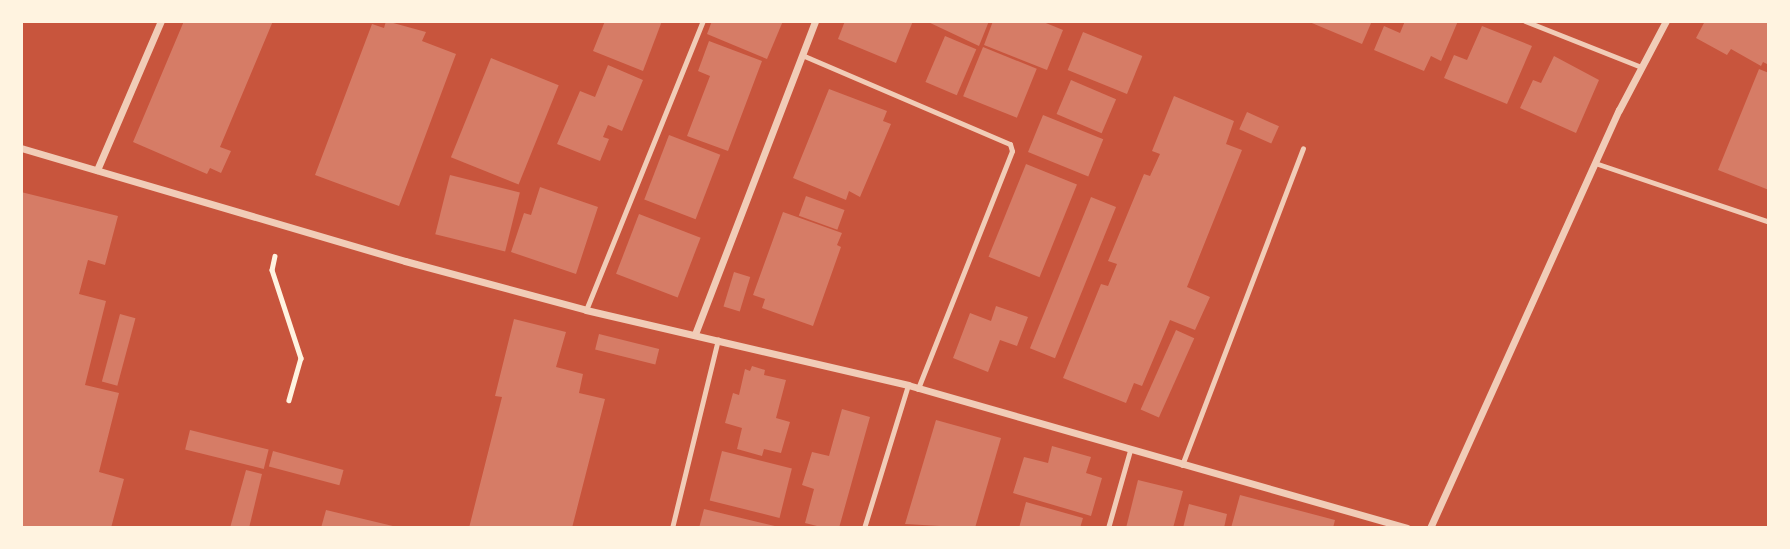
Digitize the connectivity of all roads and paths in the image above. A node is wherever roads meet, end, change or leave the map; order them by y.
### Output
1 (161, 21) edge
2 (703, 21) edge
3 (815, 21) edge
4 (1525, 21) edge
5 (1666, 21) edge
6 (802, 55) junction
7 (1641, 67) junction
8 (21, 148) edge
9 (1303, 148) dead end
10 (1595, 163) junction
11 (97, 170) junction
12 (1769, 222) edge
13 (282, 224) junction
14 (586, 310) junction
15 (695, 334) junction
16 (718, 340) junction
17 (908, 385) junction
18 (918, 389) junction
19 (289, 400) dead end
20 (1130, 450) junction
21 (1182, 465) junction
22 (1365, 519) junction
23 (671, 528) edge
24 (864, 528) edge
25 (1108, 528) edge
26 (1362, 528) edge
27 (1407, 528) edge
28 (1430, 528) edge

1 - 11 street
2 - 14 lane
3 - 6 street
4 - 7 lane
5 - 7 street
6 - 15 street
6 - 18 lane
7 - 10 street
8 - 11 street
9 - 21 lane
10 - 12 lane
10 - 28 street
11 - 13 street
13 - 14 street
13 - 19 path
14 - 15 street
15 - 16 street
16 - 17 street
16 - 23 lane
17 - 18 street
17 - 24 lane
18 - 20 street
20 - 21 street
20 - 25 lane
21 - 22 street
22 - 26 street
22 - 27 street

